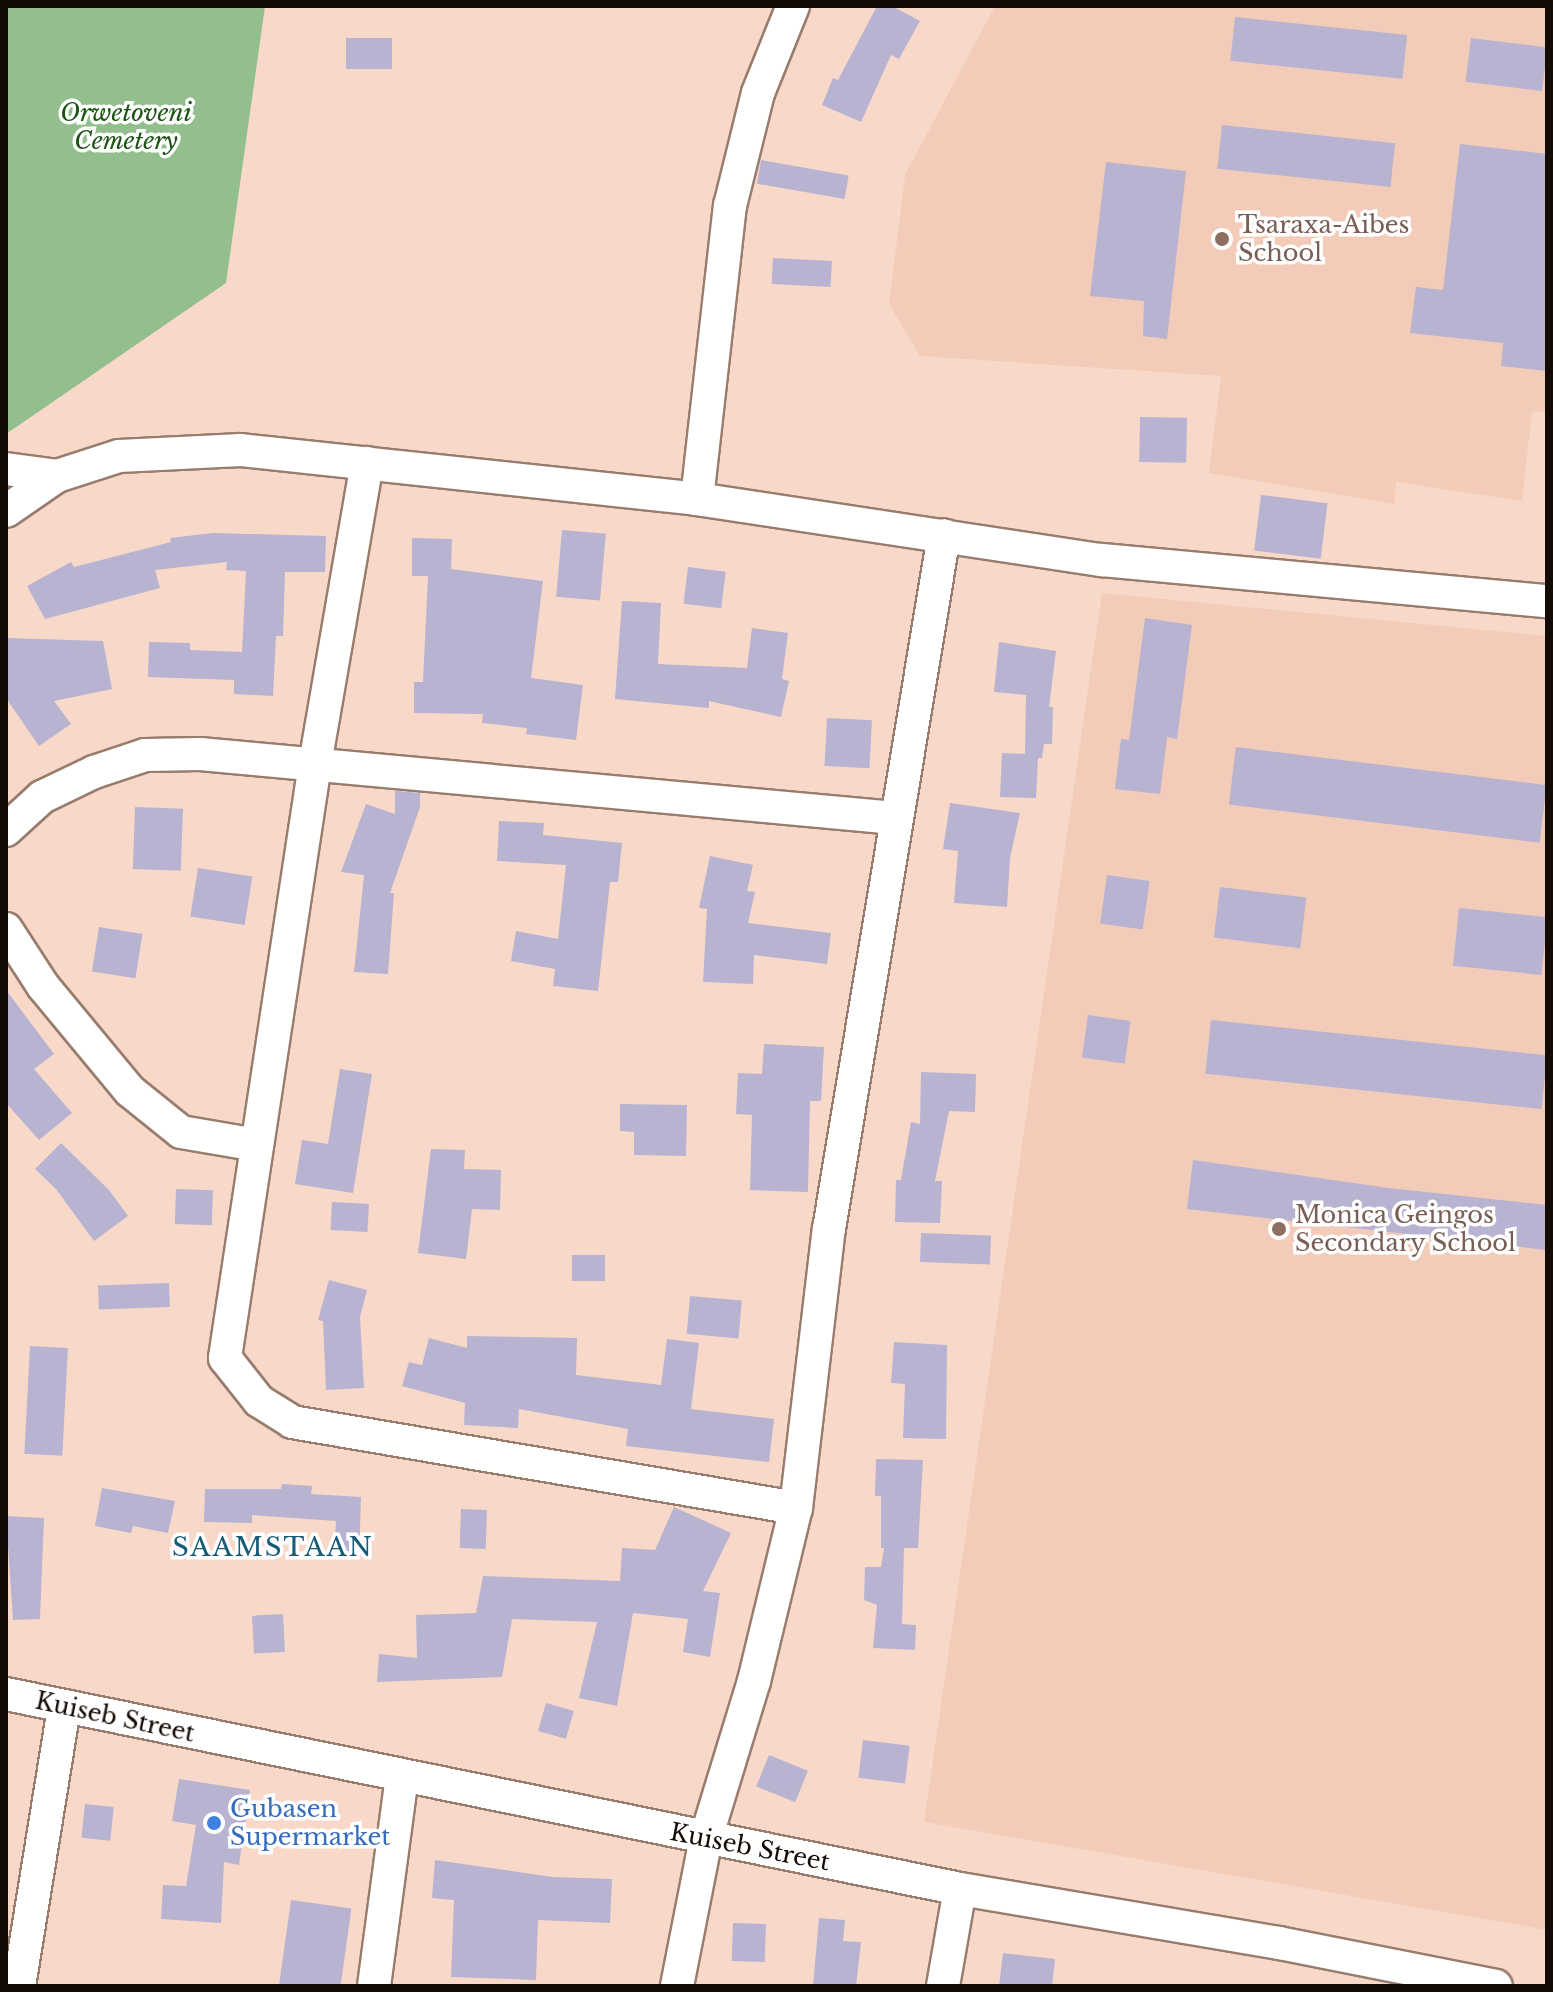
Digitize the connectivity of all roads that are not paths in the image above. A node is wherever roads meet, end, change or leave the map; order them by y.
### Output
1 (793, 6) edge
2 (367, 463) junction
3 (6, 469) edge
4 (57, 476) junction
5 (697, 499) junction
6 (6, 511) edge
7 (944, 535) junction
8 (1547, 601) edge
9 (315, 764) junction
10 (895, 818) junction
11 (6, 830) edge
12 (6, 929) edge
13 (257, 1145) junction
14 (796, 1508) junction
15 (6, 1694) edge
16 (64, 1707) junction
17 (402, 1776) junction
18 (706, 1838) junction
19 (960, 1889) junction
20 (19, 1986) edge
21 (374, 1986) edge
22 (677, 1986) edge
23 (943, 1986) edge
24 (1496, 1986) edge

1 - 5 street
2 - 4 street
2 - 5 street
2 - 9 street
3 - 4 street
4 - 6 street
5 - 7 street
7 - 8 street
7 - 10 street
9 - 10 street
9 - 11 street
9 - 13 street
10 - 14 street
12 - 13 street
13 - 14 street
14 - 18 street
15 - 16 street, Kuiseb Street
16 - 17 street, Kuiseb Street
16 - 20 street
17 - 18 street, Kuiseb Street
17 - 21 street
18 - 19 street, Kuiseb Street
18 - 22 street
19 - 23 street
19 - 24 street, Kuiseb Street

